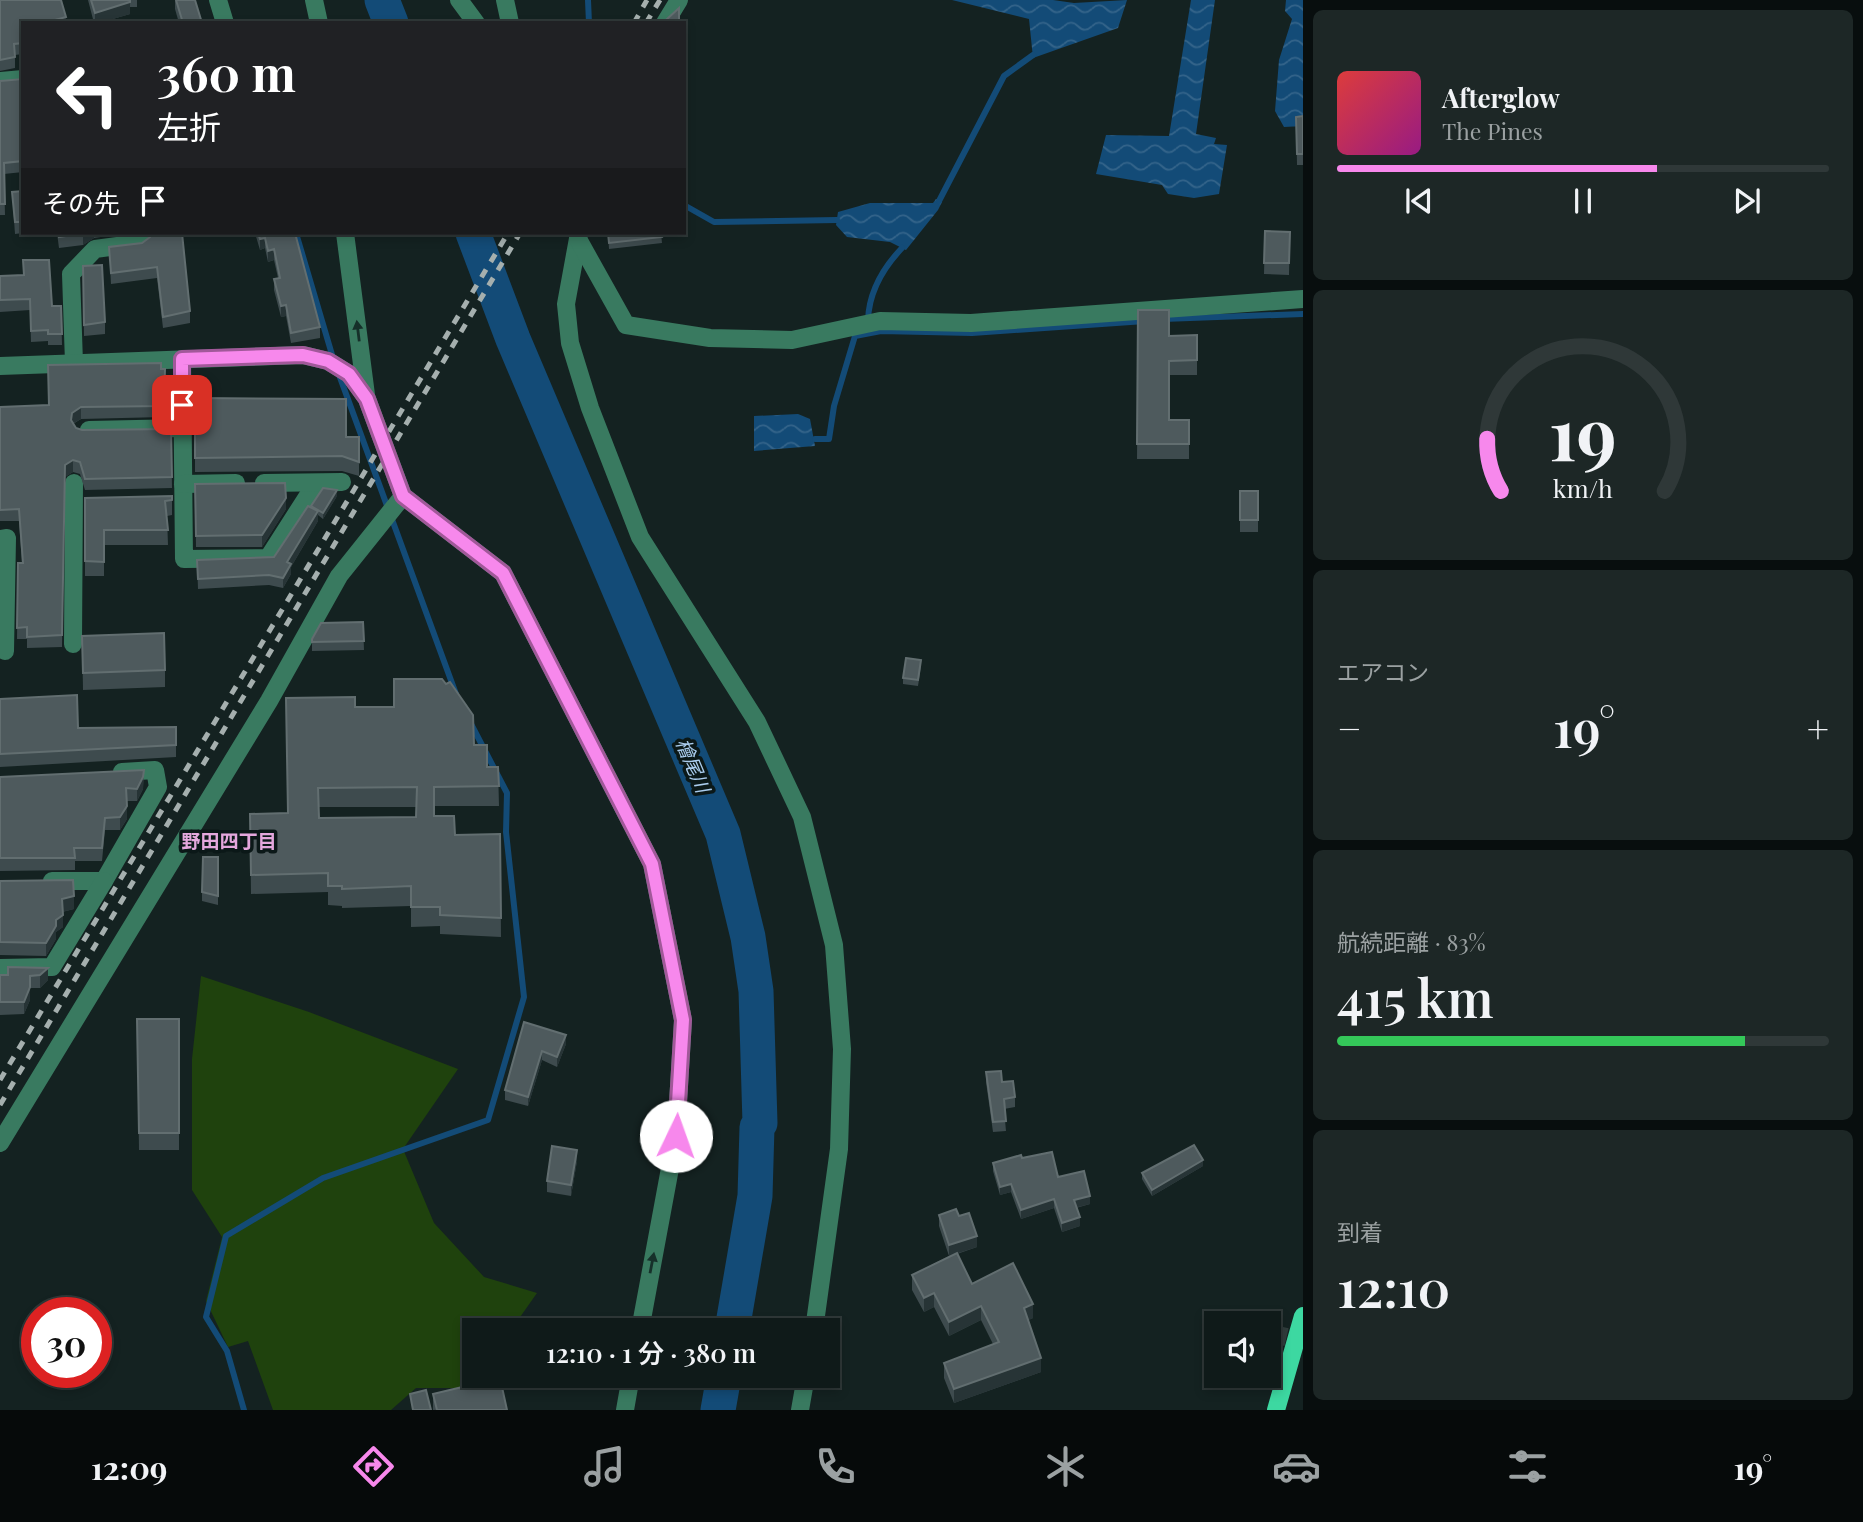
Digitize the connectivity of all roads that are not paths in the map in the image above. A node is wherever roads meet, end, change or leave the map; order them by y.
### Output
1 (218, 0) edge
2 (314, 0) edge
3 (459, 0) edge
4 (505, 0) edge
5 (679, 0) edge
6 (224, 21) edge
7 (319, 21) edge
8 (475, 21) edge
9 (510, 21) edge
10 (666, 21) edge
11 (21, 79) edge
12 (0, 80) edge
13 (139, 235) edge
14 (345, 235) edge
15 (579, 236) edge
16 (1303, 299) edge
17 (182, 359) junction
18 (74, 363) junction
19 (0, 366) edge
20 (367, 399) junction
21 (183, 428) junction
22 (82, 430) edge
23 (316, 482) junction
24 (342, 482) dead end
25 (74, 483) dead end
26 (179, 494) junction
27 (403, 496) junction
28 (0, 539) edge
29 (55, 606) edge
30 (73, 606) junction
31 (3, 622) edge
32 (73, 644) dead end
33 (5, 651) dead end
34 (104, 773) edge
35 (104, 880) junction
36 (39, 882) edge
37 (0, 968) edge
38 (0, 1143) edge
39 (1303, 1316) edge
40 (642, 1318) edge
41 (816, 1318) edge
42 (629, 1388) edge
43 (804, 1388) edge
44 (625, 1410) edge
45 (800, 1410) edge
46 (1276, 1410) edge

1 - 6 street
2 - 7 street
3 - 8 street
4 - 9 street
5 - 10 street
11 - 12 street
13 - 18 street
20 -> 14 street
15 - 16 street
15 - 41 street
17 - 18 street
17 - 20 street
17 - 21 street
18 - 19 street
20 - 27 street
21 - 22 street
21 - 26 street
23 - 24 street
23 - 26 street
23 - 26 street
25 - 30 street
27 - 38 street
40 -> 27 street
28 - 31 street
29 - 30 street
30 - 32 street
31 - 33 street
34 - 35 street
35 - 36 street
35 - 37 street
39 - 46 main road
42 - 44 street
43 - 45 street

